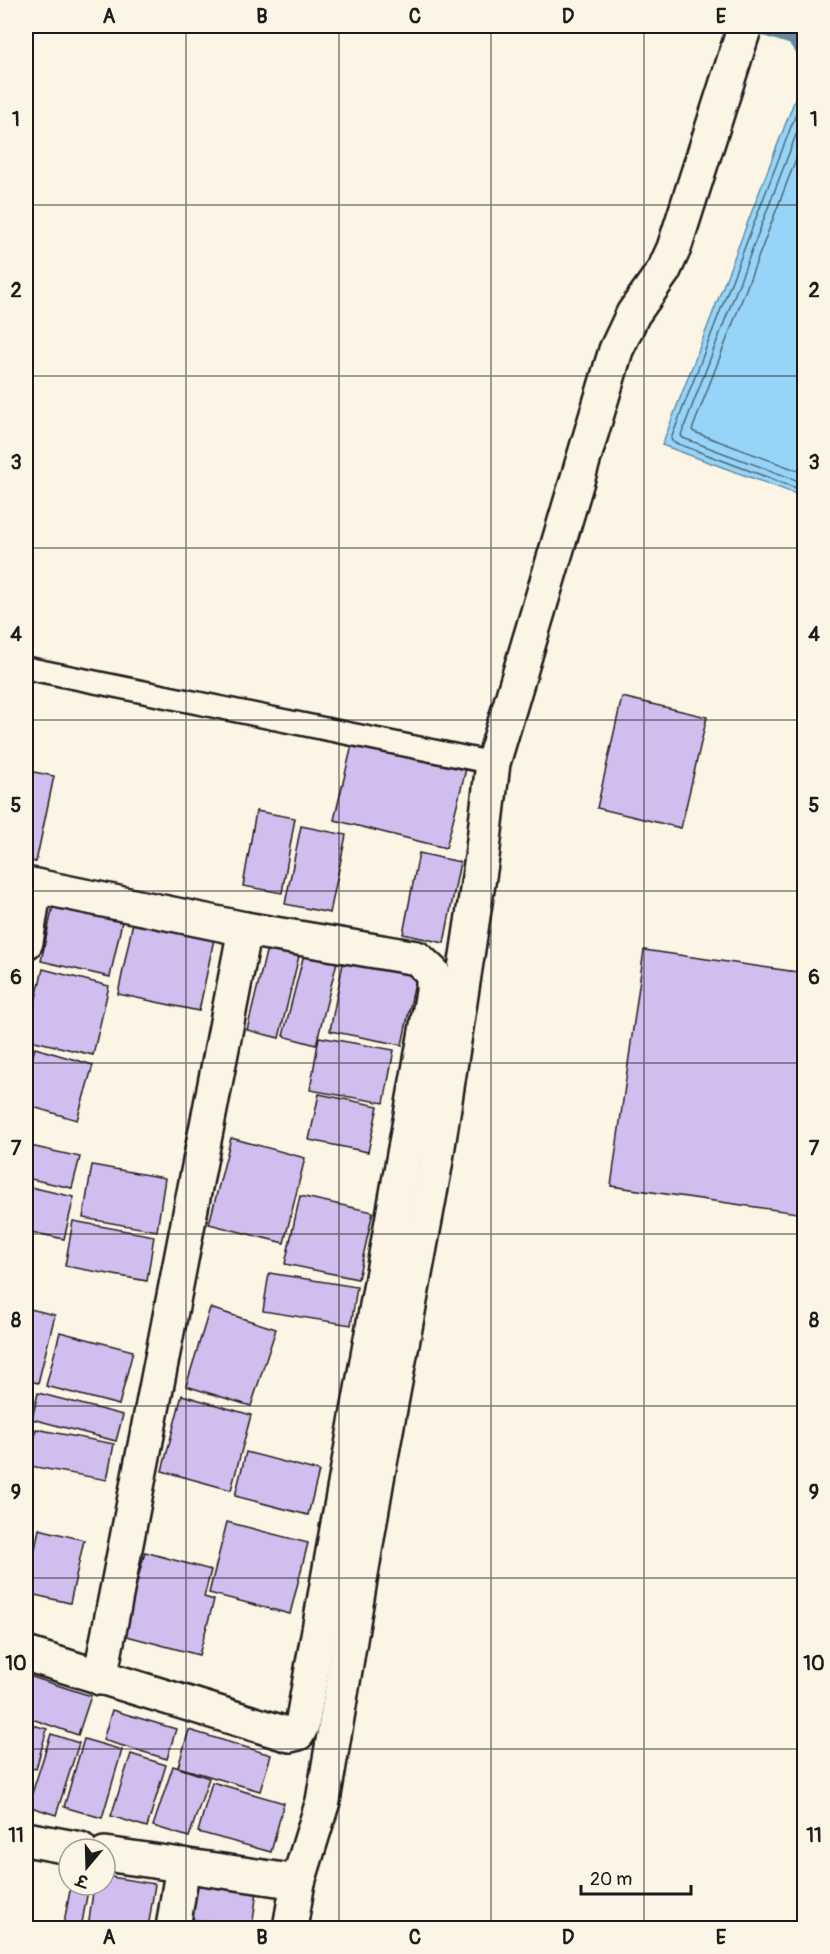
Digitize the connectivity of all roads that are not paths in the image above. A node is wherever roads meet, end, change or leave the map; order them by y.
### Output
1 (741, 40) edge
2 (26, 668) edge
3 (493, 763) junction
4 (30, 885) edge
5 (244, 929) junction
6 (26, 942) edge
7 (26, 1654) edge
8 (100, 1678) junction
9 (26, 1839) edge
10 (57, 1845) edge
11 (117, 1856) edge
12 (183, 1865) junction
13 (298, 1882) junction
14 (173, 1929) edge
15 (290, 1929) edge

1 - 3 street
2 - 3 lane
3 - 13 street
4 - 5 street
4 - 6 street
5 - 8 street
5 - 8 street
7 - 8 street
9 - 10 street
11 - 12 street
12 - 13 street
12 - 14 street
13 - 15 street

